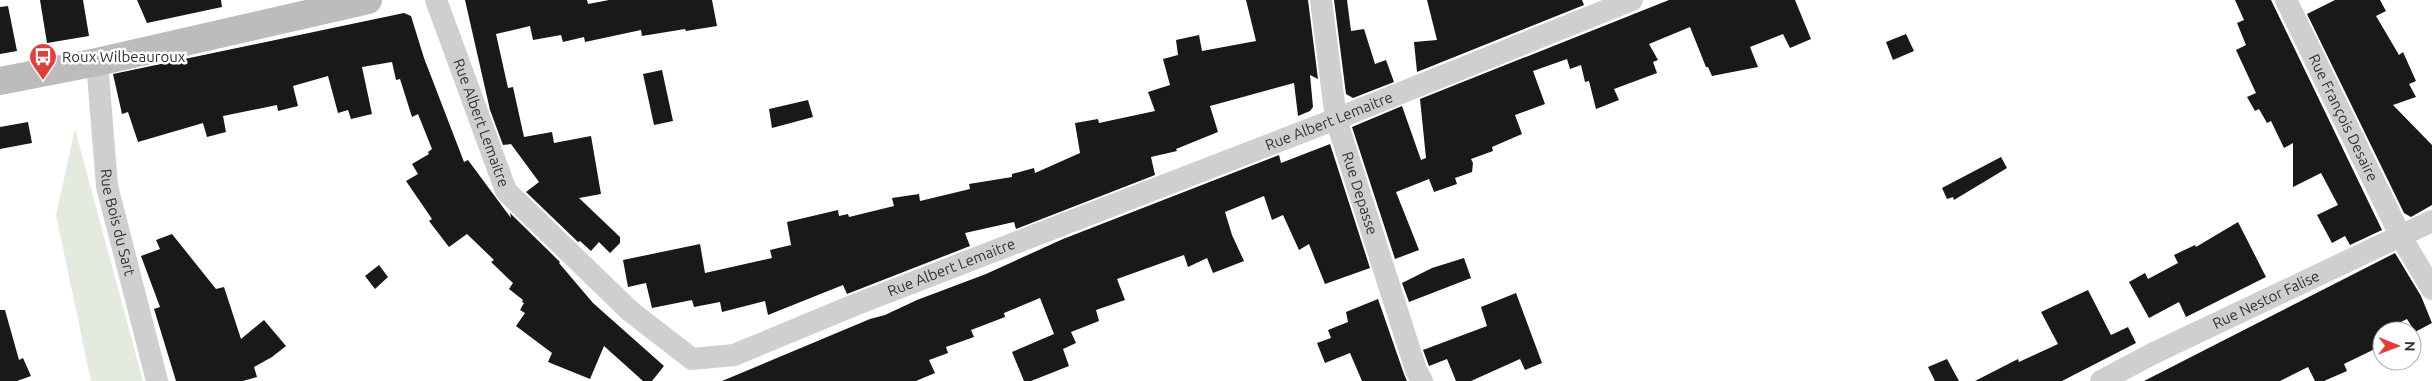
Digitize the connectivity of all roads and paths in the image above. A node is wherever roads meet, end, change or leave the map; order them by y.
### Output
1 (368, 0) edge
2 (436, 0) edge
3 (1321, 0) edge
4 (1632, 0) edge
5 (2286, 0) edge
6 (97, 62) junction
7 (0, 81) edge
8 (1336, 120) junction
9 (2432, 221) edge
10 (2402, 237) junction
11 (2432, 289) edge
12 (157, 381) edge
13 (1422, 381) edge
14 (2101, 381) edge

1 - 6 main road
2 - 8 street, Rue Albert Lemaitre
3 - 8 street, Rue Depasse
4 - 8 street, Rue Albert Lemaitre
5 - 10 street, Rue François Desaire
6 - 7 main road
6 - 12 street, Rue Bois du Sart
8 - 13 street, Rue Depasse
9 - 10 street, Rue Nestor Falise
10 - 11 street, Rue François Desaire
10 - 14 street, Rue Nestor Falise

